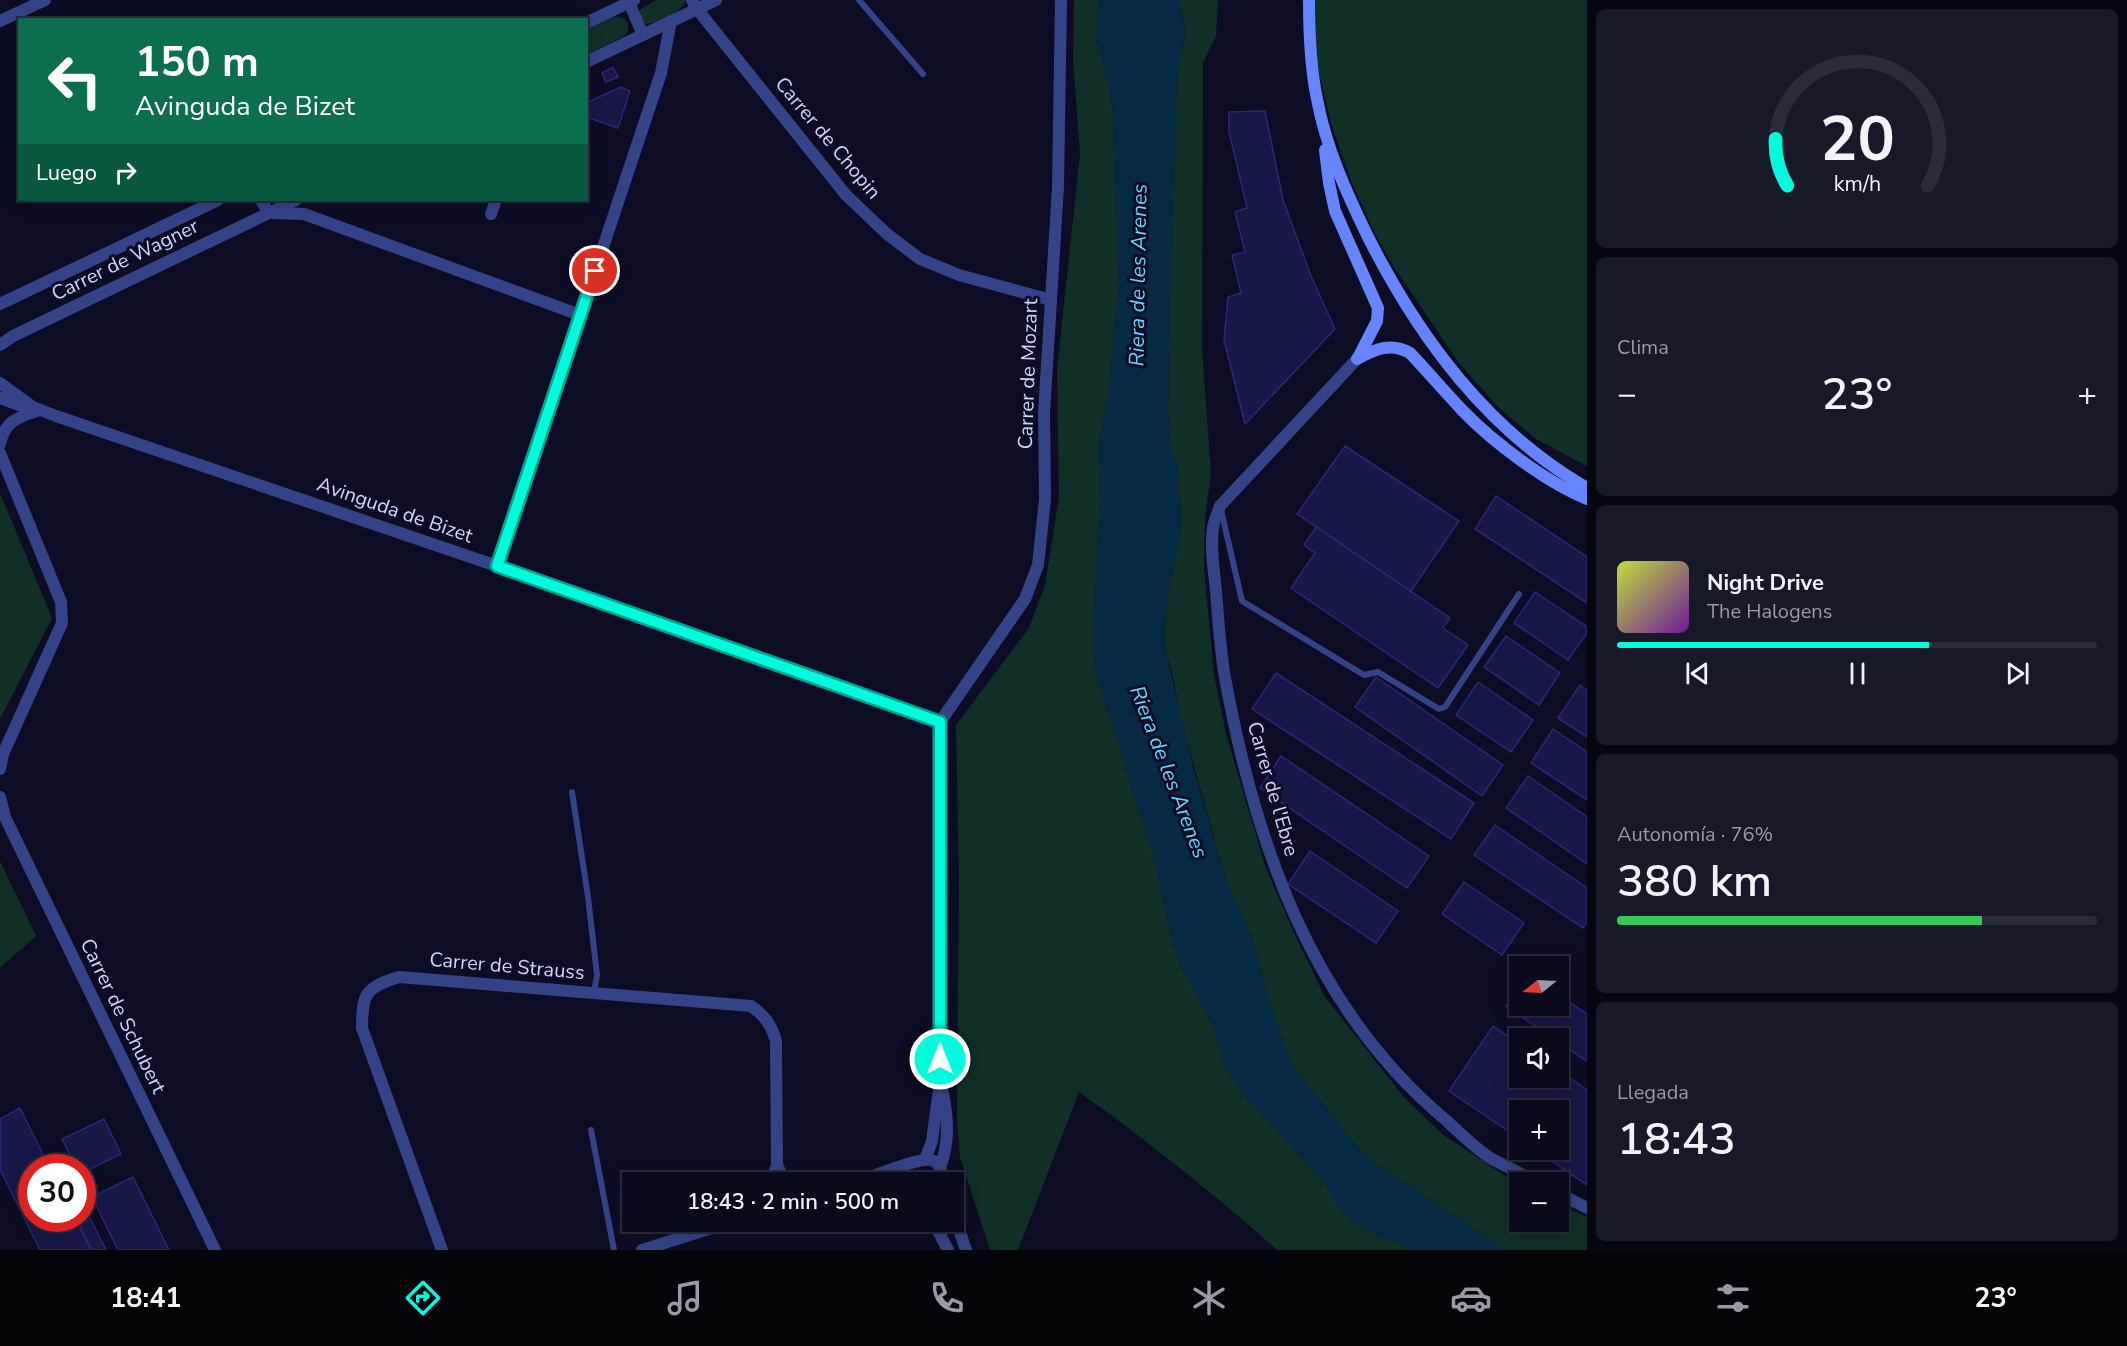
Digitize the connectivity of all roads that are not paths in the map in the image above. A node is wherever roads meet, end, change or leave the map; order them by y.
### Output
1 (45, 0) edge
2 (716, 0) edge
3 (859, 0) edge
4 (1061, 0) edge
5 (1309, 0) edge
6 (630, 1) edge
7 (695, 4) edge
8 (0, 21) edge
9 (672, 21) junction
10 (588, 22) edge
11 (644, 35) junction
12 (588, 61) edge
13 (923, 74) dead end
14 (1322, 122) junction
15 (216, 201) edge
16 (262, 201) edge
17 (294, 201) edge
18 (496, 201) edge
19 (268, 213) junction
20 (491, 214) dead end
21 (1051, 300) junction
22 (0, 304) edge
23 (580, 315) junction
24 (0, 345) edge
25 (1357, 359) junction
26 (0, 383) edge
27 (0, 398) edge
28 (36, 408) junction
29 (0, 444) edge
30 (0, 453) edge
31 (1587, 488) edge
32 (1587, 499) edge
33 (1220, 506) junction
34 (497, 566) junction
35 (1519, 594) dead end
36 (940, 722) junction
37 (0, 769) edge
38 (572, 792) dead end
39 (0, 797) edge
40 (594, 993) junction
41 (940, 1082) junction
42 (591, 1131) dead end
43 (922, 1161) junction
44 (777, 1165) junction
45 (775, 1172) edge
46 (780, 1172) edge
47 (885, 1172) edge
48 (913, 1172) edge
49 (939, 1172) edge
50 (942, 1172) edge
51 (1517, 1172) edge
52 (1569, 1199) edge
53 (1587, 1208) edge
54 (699, 1232) edge
55 (939, 1232) edge
56 (960, 1232) edge
57 (215, 1250) edge
58 (442, 1250) edge
59 (614, 1250) edge
60 (642, 1250) edge
61 (948, 1250) edge
62 (966, 1250) edge

1 - 8 street
2 - 7 street
3 - 13 lane
4 - 21 street, Carrer de Mozart
5 - 14 main road
6 - 10 street
6 - 11 street
7 - 9 street
7 - 21 street, Carrer de Chopin
9 - 11 street
9 - 23 street
11 - 12 street
14 - 25 main road
14 - 31 main road
15 - 22 street, Carrer de Wagner
16 - 19 street
17 - 19 street, Carrer de Wagner
18 - 20 street
19 - 23 street
19 - 24 street, Carrer de Wagner
21 - 36 street, Carrer de Mozart
23 - 34 street
25 - 32 main road
25 - 33 street, Carrer de l'Ebre
26 - 28 street, Avinguda de Bizet
27 - 28 street, Avinguda de Bizet
28 - 29 street
28 - 34 street, Avinguda de Bizet
30 - 37 street
33 - 35 lane
33 - 51 street, Carrer de l'Ebre
34 - 36 street, Avinguda de Bizet
36 - 41 street
38 - 40 lane
39 - 57 street, Carrer de Schubert
40 - 44 street, Carrer de Strauss
40 - 58 street, Carrer de Strauss
41 - 43 street
41 - 50 street
42 - 59 lane
43 - 47 street
43 - 48 street
43 - 49 street
44 - 45 street, Carrer de Strauss
44 - 46 street, Carrer de Strauss
52 - 53 street
54 - 60 street
55 - 61 street
56 - 62 street

